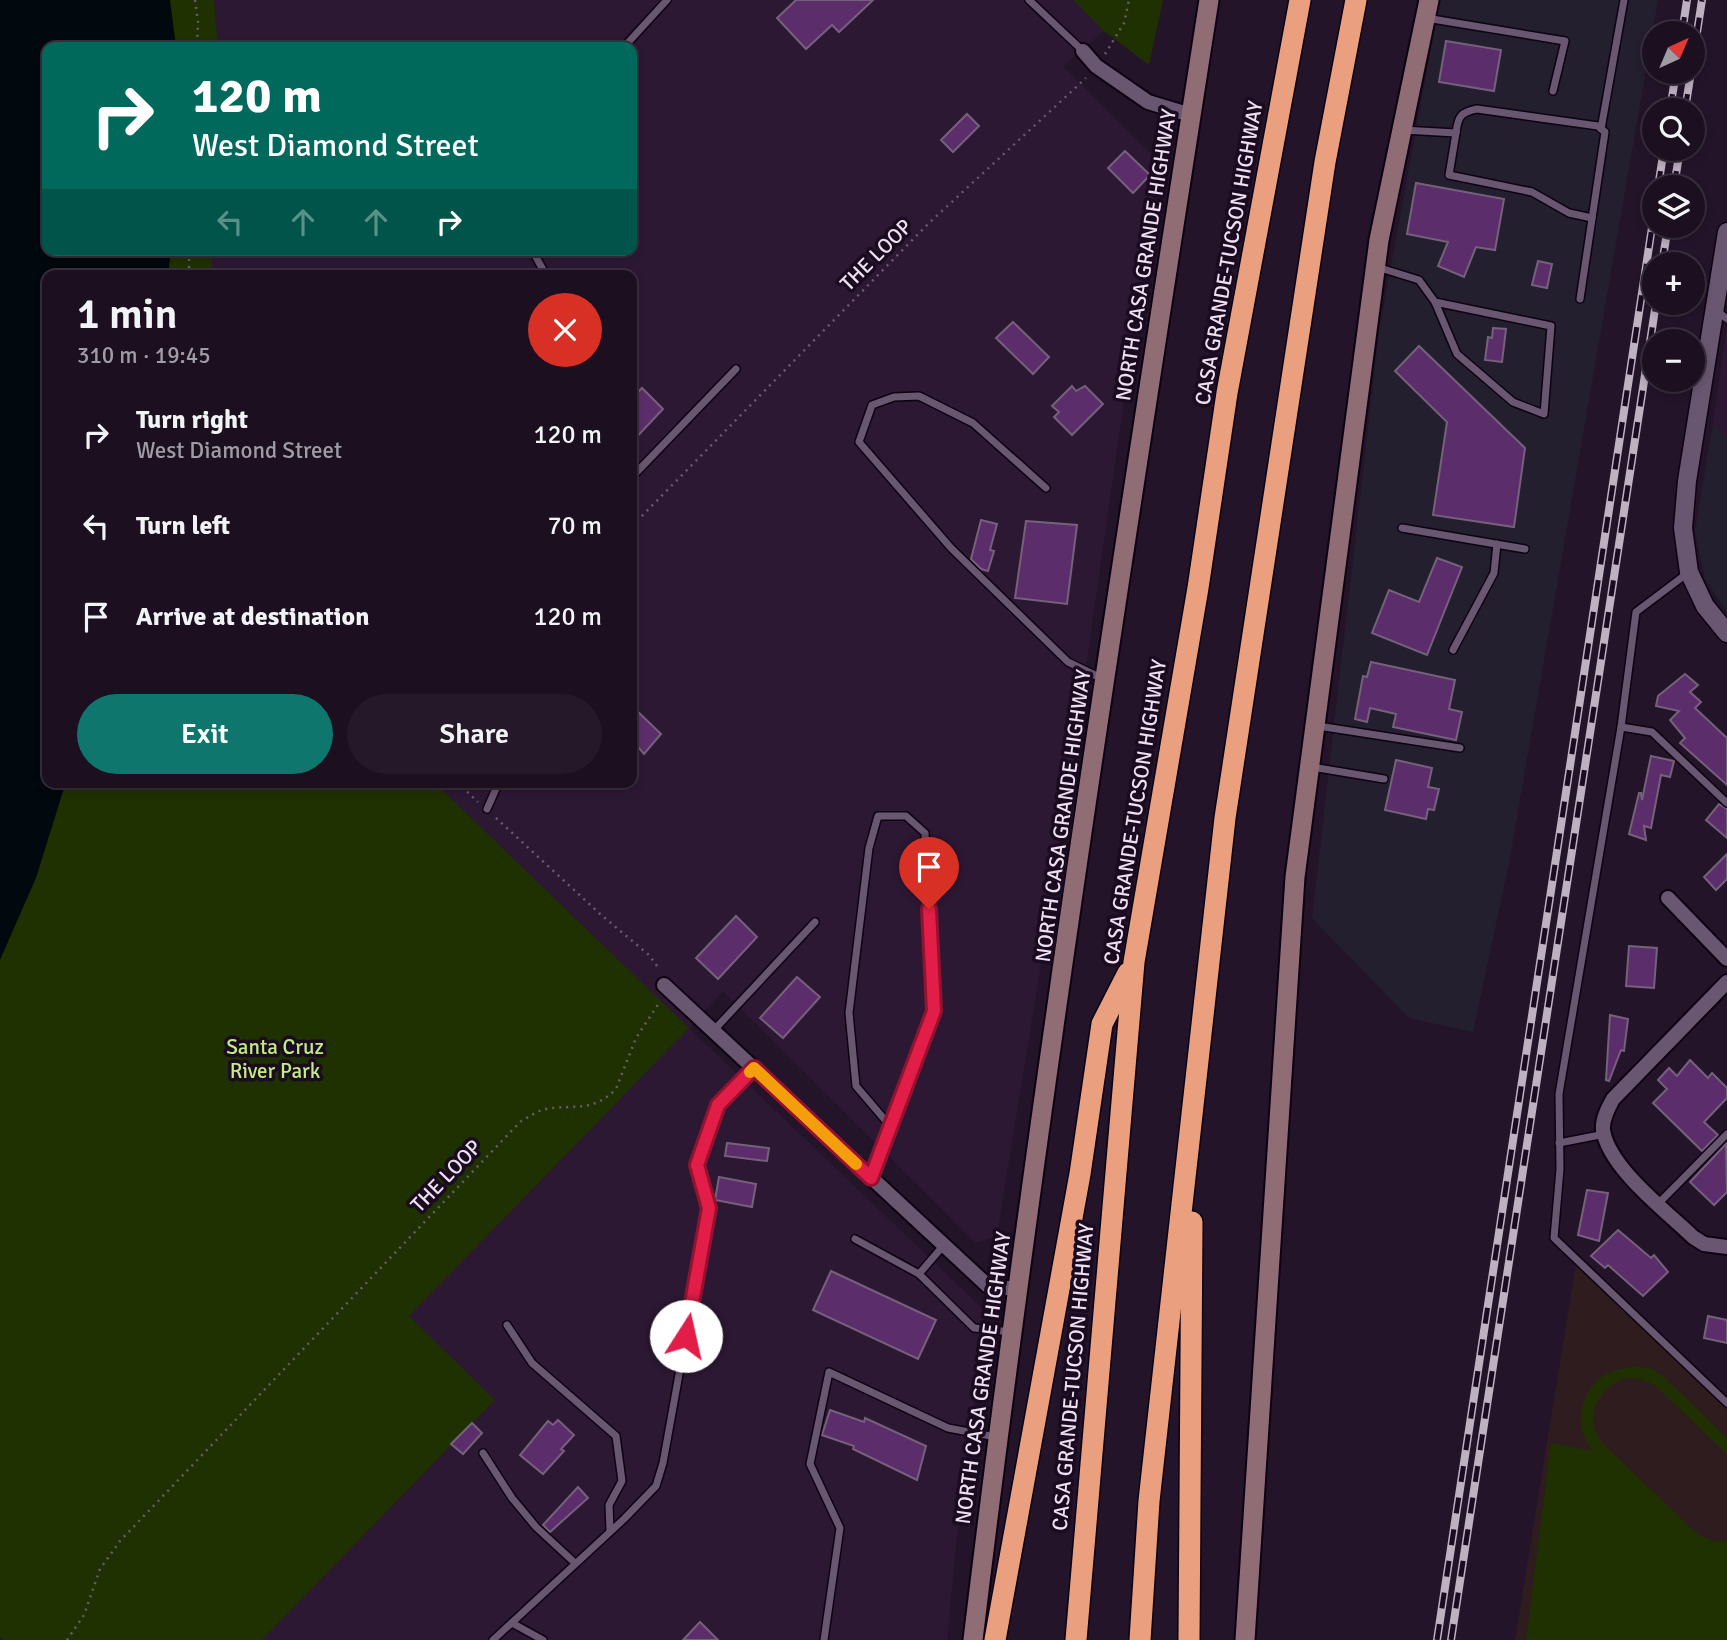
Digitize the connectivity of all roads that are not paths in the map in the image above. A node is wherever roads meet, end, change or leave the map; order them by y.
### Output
1 (667, 0) edge
2 (1029, 0) edge
3 (1209, 0) edge
4 (1300, 0) edge
5 (1356, 0) edge
6 (1624, 0) edge
7 (1428, 9) edge
8 (629, 42) edge
9 (1083, 51) joint
10 (1553, 91) dead end
11 (1191, 115) junction
12 (1601, 129) junction
13 (1402, 130) junction
14 (1456, 133) junction
15 (1592, 218) junction
16 (1726, 242) edge
17 (1376, 267) junction
18 (1580, 299) dead end
19 (1435, 302) junction
20 (1721, 314) edge
21 (736, 369) dead end
22 (637, 472) edge
23 (1046, 488) dead end
24 (1402, 528) dead end
25 (1497, 544) junction
26 (1525, 549) dead end
27 (1689, 572) junction
28 (1727, 633) edge
29 (1453, 650) dead end
30 (1105, 680) junction
31 (1314, 726) junction
32 (1621, 727) junction
33 (1460, 748) dead end
34 (1308, 766) junction
35 (1384, 779) dead end
36 (496, 788) edge
37 (1727, 803) edge
38 (487, 809) road end
39 (1668, 898) dead end
40 (815, 922) dead end
41 (1727, 959) edge
42 (1134, 962) junction
43 (1727, 982) edge
44 (664, 985) road end
45 (714, 1030) junction
46 (754, 1068) junction
47 (891, 1128) junction
48 (1605, 1134) junction
49 (1727, 1134) edge
50 (1559, 1143) junction
51 (1188, 1148) junction
52 (871, 1178) junction
53 (1658, 1204) junction
54 (855, 1239) dead end
55 (943, 1246) junction
56 (1727, 1247) edge
57 (919, 1274) junction
58 (1017, 1289) junction
59 (507, 1325) dead end
60 (1011, 1332) junction
61 (1727, 1403) edge
62 (997, 1437) junction
63 (484, 1453) dead end
64 (610, 1530) junction
65 (575, 1563) junction
66 (512, 1623) junction
67 (493, 1640) edge
68 (543, 1640) edge
69 (824, 1640) edge
70 (973, 1640) edge
71 (995, 1640) edge
72 (1076, 1640) edge
73 (1140, 1640) edge
74 (1189, 1640) edge
75 (1245, 1640) edge

1 - 8 lane
2 - 9 lane
3 - 11 main road, NORTH CASA GRANDE HIGHWAY
4 - 42 highway, CASA GRANDE-TUCSON HIGHWAY
5 - 51 highway
6 - 12 lane
7 - 10 lane
7 - 13 main road
9 - 11 street
11 - 30 main road, NORTH CASA GRANDE HIGHWAY
12 - 14 lane
12 - 15 lane
13 - 14 lane
13 - 17 main road
14 - 15 lane
15 - 18 lane
16 - 20 street
17 - 19 lane
17 - 31 main road
19 - 19 lane
20 - 27 street
21 - 22 lane
23 - 30 lane
24 - 25 lane
25 - 26 lane
25 - 29 lane
27 - 28 street
27 - 32 lane
30 - 58 main road, NORTH CASA GRANDE HIGHWAY
31 - 33 lane
31 - 34 main road
32 - 37 lane
32 - 50 lane
34 - 35 lane
34 - 75 main road
36 - 38 lane
39 - 41 street
40 - 45 lane
42 - 71 highway
42 - 72 highway, CASA GRANDE-TUCSON HIGHWAY
43 - 48 street
44 - 45 street
45 - 46 street
46 - 52 street
46 - 64 lane
47 - 47 lane
47 - 52 lane
48 - 50 lane
48 - 53 street
49 - 53 lane
50 - 61 lane
51 - 73 highway
51 - 74 highway
52 - 55 street
53 - 56 street
54 - 57 lane
55 - 57 lane
55 - 58 street
57 - 60 lane
58 - 60 main road, NORTH CASA GRANDE HIGHWAY
59 - 64 lane
60 - 62 main road, NORTH CASA GRANDE HIGHWAY
62 - 69 lane
62 - 70 main road, NORTH CASA GRANDE HIGHWAY
63 - 65 lane
64 - 65 lane
65 - 66 lane
66 - 67 lane
66 - 68 lane

